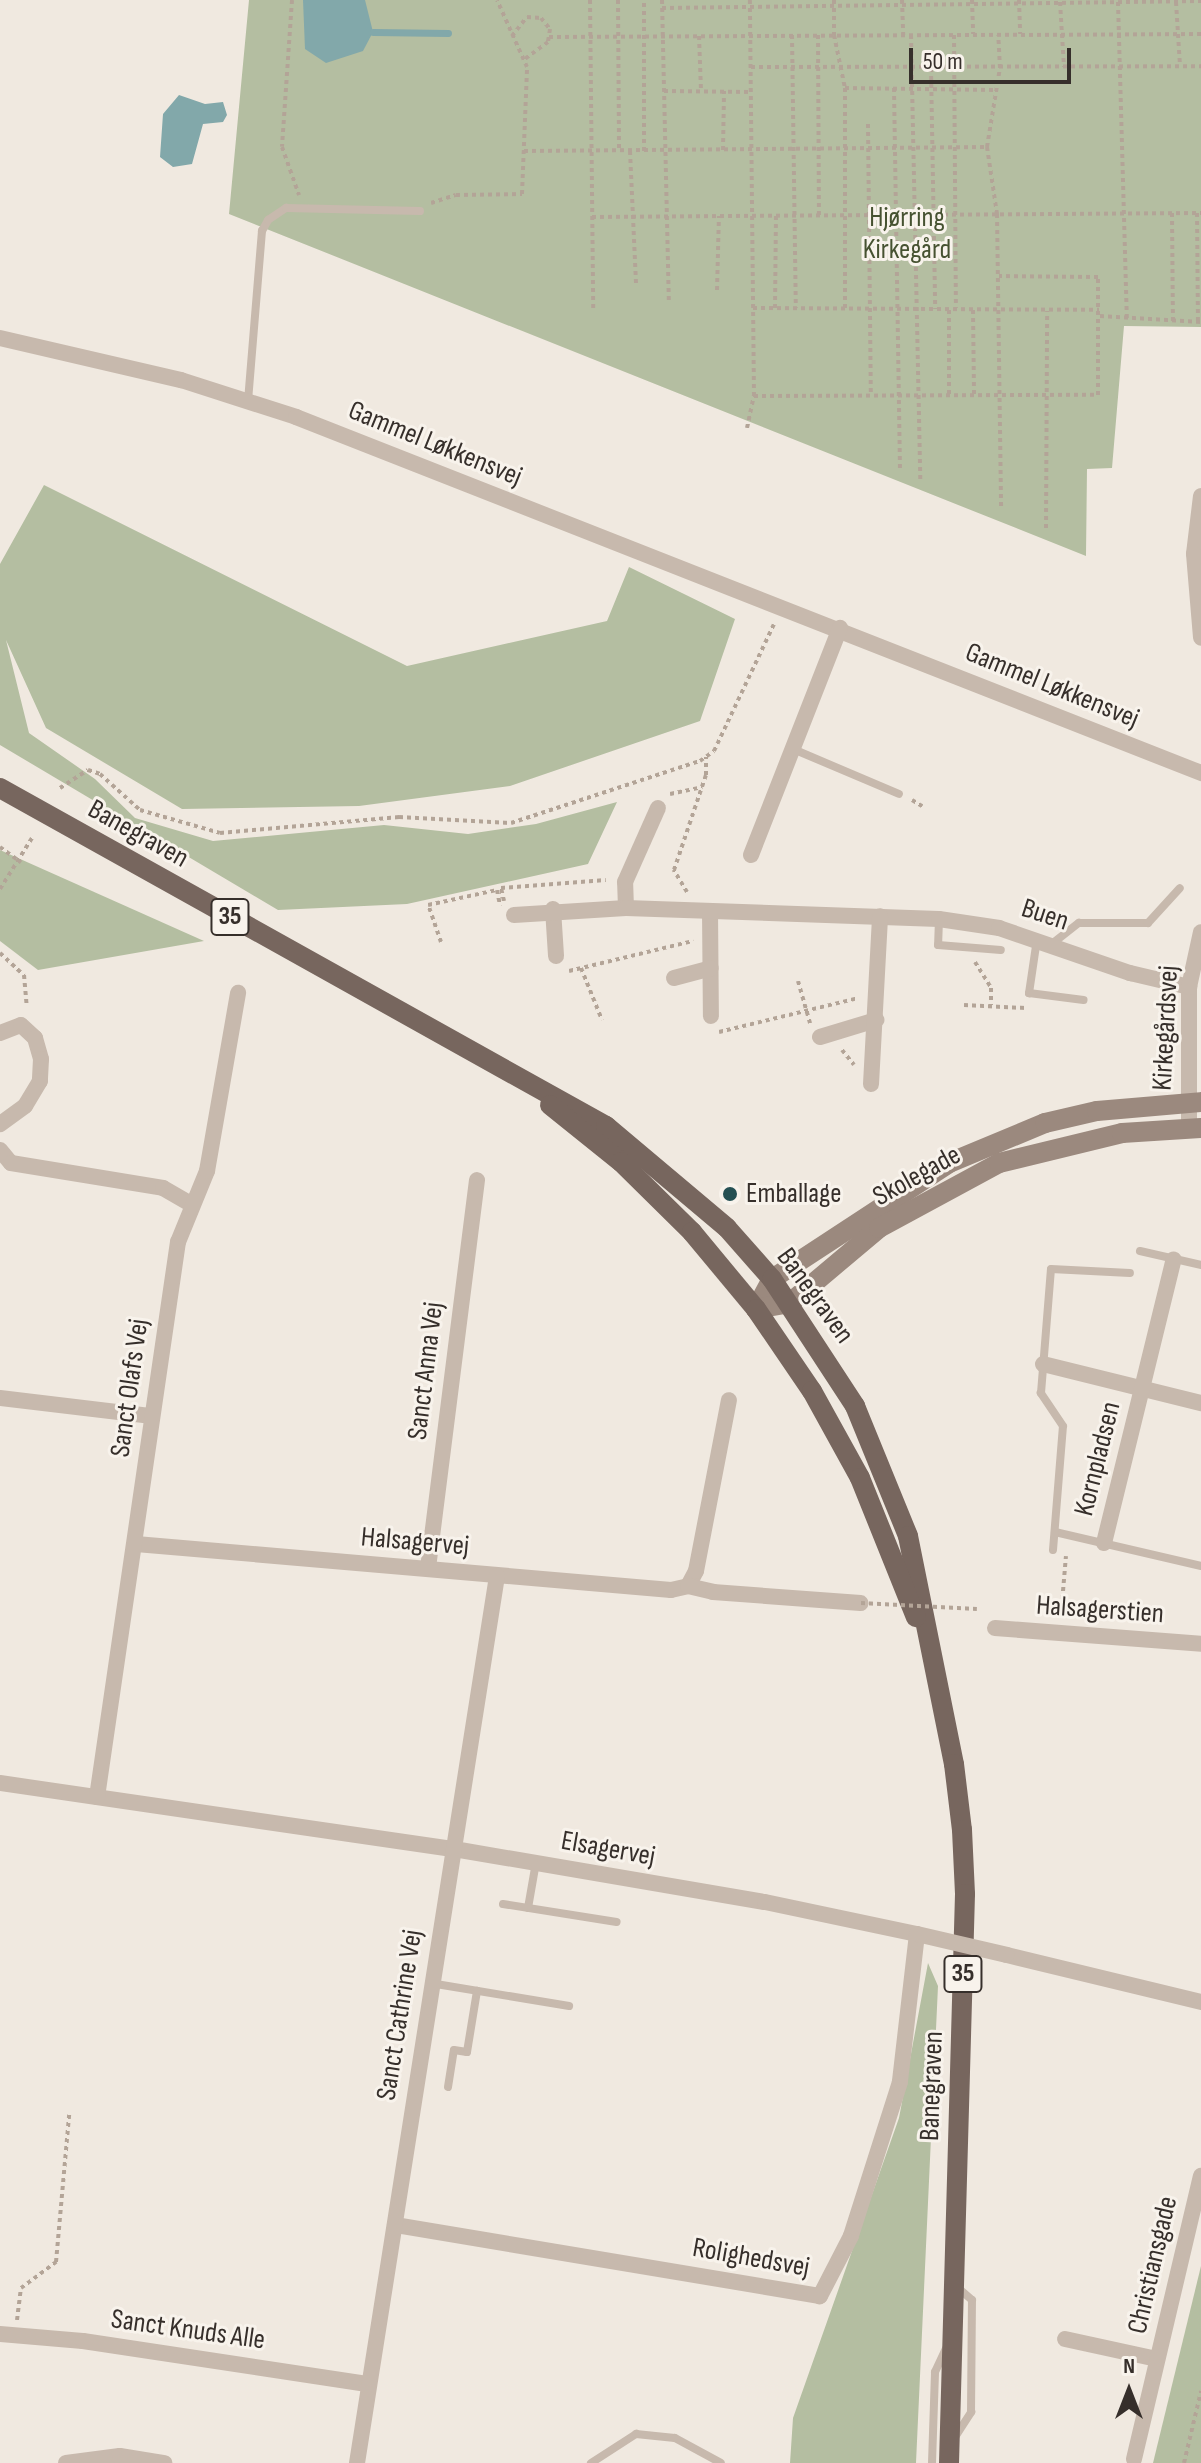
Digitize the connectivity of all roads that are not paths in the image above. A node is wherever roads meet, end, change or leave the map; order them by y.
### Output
1 (420, 211) road end
2 (0, 338) edge
3 (247, 401) junction
4 (1201, 496) edge
5 (840, 628) junction
6 (1201, 632) edge
7 (1201, 638) edge
8 (793, 749) junction
9 (1201, 773) edge
10 (0, 788) edge
11 (899, 794) dead end
12 (658, 808) road end
13 (751, 855) dead end
14 (1180, 888) dead end
15 (626, 908) junction
16 (553, 909) junction
17 (710, 911) junction
18 (514, 915) road end
19 (880, 916) junction
20 (939, 919) junction
21 (1201, 932) edge
22 (1045, 941) junction
23 (1001, 950) dead end
24 (556, 956) dead end
25 (711, 968) junction
26 (674, 978) dead end
27 (1189, 987) junction
28 (238, 993) dead end
29 (1084, 1000) dead end
30 (711, 1016) road end
31 (876, 1020) junction
32 (0, 1033) edge
33 (820, 1037) dead end
34 (460, 1045) junction
35 (871, 1084) dead end
36 (1194, 1102) edge
37 (0, 1124) edge
38 (1195, 1128) edge
39 (0, 1150) edge
40 (477, 1180) dead end
41 (192, 1205) junction
42 (1140, 1251) dead end
43 (1174, 1259) junction
44 (1201, 1265) edge
45 (1130, 1273) dead end
46 (772, 1279) junction
47 (790, 1303) junction
48 (756, 1309) junction
49 (1043, 1364) junction
50 (1142, 1388) junction
51 (0, 1398) edge
52 (729, 1400) dead end
53 (1201, 1403) edge
54 (150, 1416) junction
55 (1055, 1532) junction
56 (1104, 1543) junction
57 (136, 1544) junction
58 (1053, 1550) road end
59 (1201, 1566) edge
60 (428, 1568) junction
61 (497, 1576) junction
62 (688, 1586) junction
63 (861, 1603) road end
64 (995, 1628) dead end
65 (1201, 1644) edge
66 (934, 1665) junction
67 (0, 1783) edge
68 (97, 1797) junction
69 (454, 1849) junction
70 (536, 1862) junction
71 (503, 1904) dead end
72 (528, 1908) junction
73 (617, 1922) dead end
74 (917, 1934) junction
75 (429, 1983) junction
76 (477, 1991) junction
77 (1201, 2002) edge
78 (569, 2006) dead end
79 (448, 2087) dead end
80 (1201, 2176) edge
81 (395, 2225) junction
82 (954, 2285) junction
83 (953, 2333) junction
84 (7, 2335) edge
85 (1065, 2339) dead end
86 (1157, 2359) junction
87 (369, 2384) junction
88 (950, 2454) edge
89 (1134, 2459) dead end
90 (66, 2463) edge
91 (164, 2463) edge
92 (357, 2463) edge
93 (591, 2463) edge
94 (721, 2463) edge
95 (932, 2463) edge

1 - 3 lane
2 - 3 street, Gammel Løkkensvej
3 - 5 street, Gammel Løkkensvej
4 - 6 street
5 - 8 street
5 - 9 street, Gammel Løkkensvej
6 - 7 street
8 - 11 lane
8 - 13 street
10 - 34 main road, Banegraven / 35
12 - 15 street
14 - 22 lane
15 - 16 street, Buen
15 - 17 street, Buen
16 - 18 street, Buen
16 - 24 street
17 - 19 street, Buen
17 - 25 street
19 - 20 street, Buen
19 - 31 street
20 - 22 street, Buen
20 - 23 lane
21 - 27 street, Kirkegårdsvej
22 - 27 street, Buen
22 - 29 lane
25 - 26 street
25 - 30 street
27 - 36 street, Kirkegårdsvej
28 - 41 street, Sanct Olafs Vej
31 - 33 street
31 - 35 street
32 - 37 street
34 - 46 main road, Banegraven / 35
34 - 48 main road, Banegraven / 35
36 - 38 street, Kirkegårdsvej
36 - 46 street, Skolegade
38 - 47 street, Skolegade
39 - 41 street
40 - 60 street, Sanct Anna Vej
41 - 54 street, Sanct Olafs Vej
42 - 43 lane
43 - 44 lane
43 - 50 street, Kornpladsen
45 - 49 lane
46 - 47 main road, Banegraven / 35
46 - 48 street, Skolegade
47 - 48 street
47 - 66 main road, Banegraven / 35
48 - 66 main road, Banegraven / 35
49 - 50 street, Kornpladsen
49 - 55 lane
50 - 53 street, Kornpladsen
50 - 56 street, Kornpladsen
51 - 54 street
52 - 62 street
54 - 57 street, Sanct Olafs Vej
55 - 56 lane
55 - 58 lane
56 - 59 lane
57 - 60 street, Halsagervej
57 - 68 street, Sanct Olafs Vej
60 - 61 street, Halsagervej
61 - 62 street, Halsagervej
61 - 69 street, Sanct Cathrine Vej
62 - 63 street, Halsagervej
64 - 65 street, Halsagerstien
66 - 82 main road, Banegraven / 35
67 - 68 street, Elsagervej
68 - 69 street, Elsagervej
69 - 70 street, Elsagervej
69 - 75 street, Sanct Cathrine Vej
70 - 72 lane
70 - 74 street, Elsagervej
71 - 72 lane
72 - 73 lane
74 - 77 street, Elsagervej, bridge
74 - 81 street, Rolighedsvej
75 - 76 lane
75 - 81 street, Sanct Cathrine Vej
76 - 78 lane
76 - 79 lane
80 - 86 street, Christiansgade
81 - 87 street, Sanct Cathrine Vej
82 - 83 main road, Banegraven / 35
82 - 88 lane
83 - 88 main road, Banegraven / 35
83 - 95 lane
84 - 87 street, Sanct Knuds Alle
85 - 86 street
86 - 89 street, Christiansgade
87 - 92 street, Sanct Cathrine Vej
90 - 91 street
93 - 94 lane

